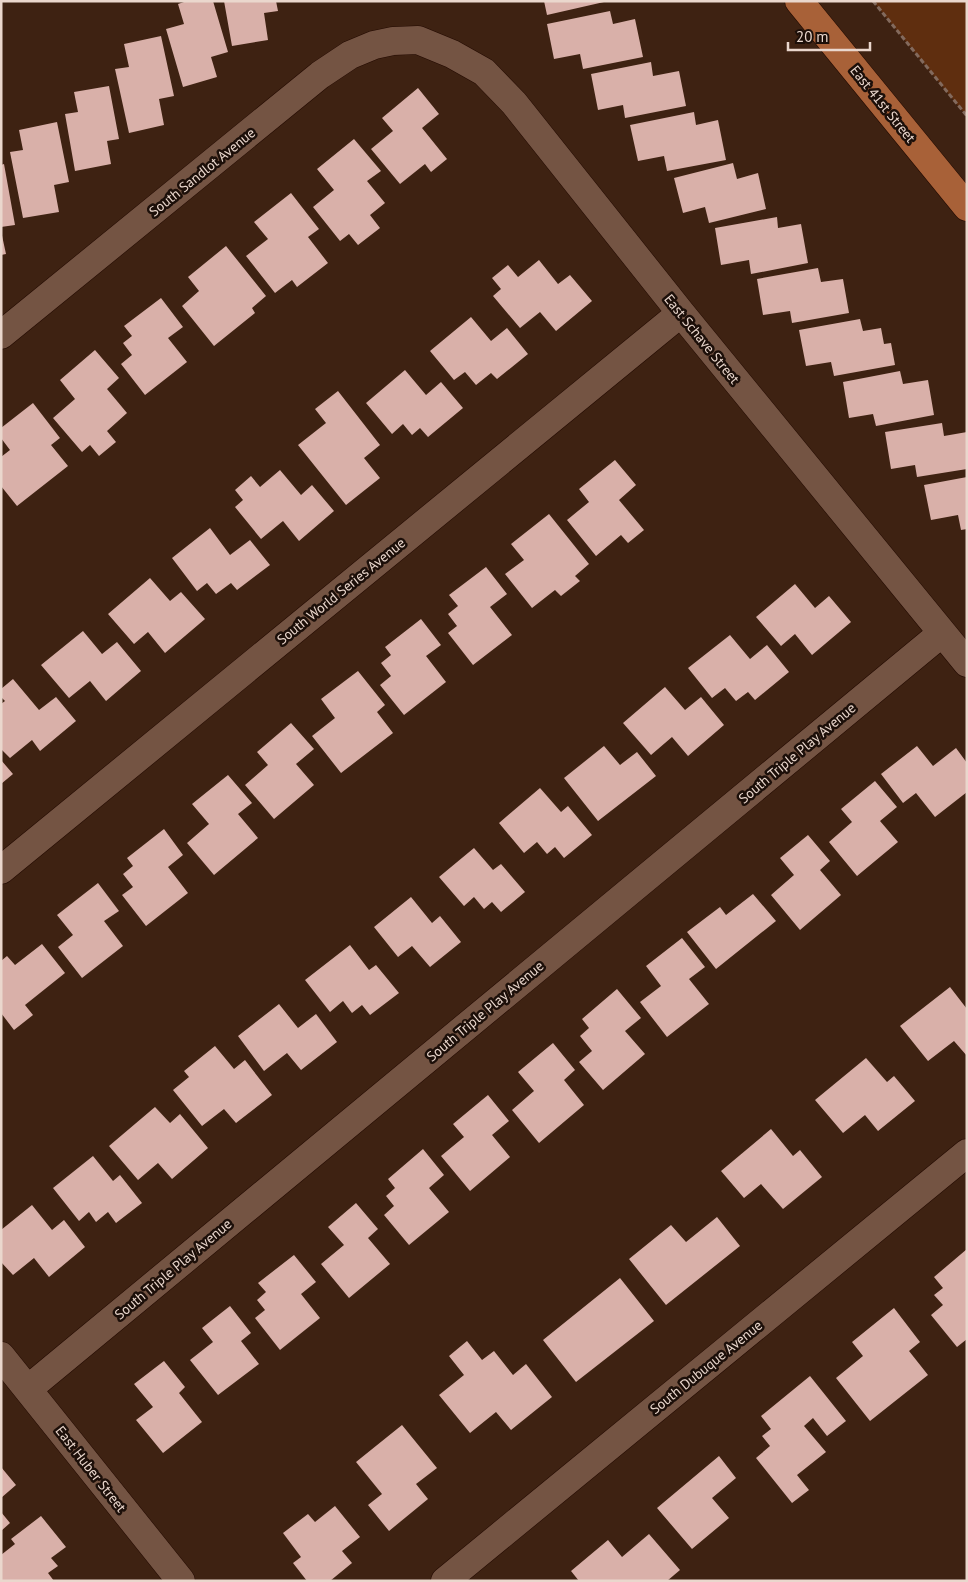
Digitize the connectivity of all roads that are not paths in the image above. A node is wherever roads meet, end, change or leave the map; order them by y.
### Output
1 (799, 1) edge
2 (418, 40) joint
3 (967, 207) edge
4 (681, 313) junction
5 (1, 335) edge
6 (942, 633) junction
7 (967, 663) edge
8 (1, 870) edge
9 (967, 1153) edge
10 (1, 1356) edge
11 (28, 1389) junction
12 (181, 1581) edge
13 (445, 1581) edge

1 - 3 main road, East 41st Street
2 - 4 street, East Schave Street
2 - 5 street, South Sandlot Avenue
4 - 6 street, East Schave Street
4 - 8 street, South World Series Avenue
6 - 7 street, East Schave Street
6 - 11 street, South Triple Play Avenue
9 - 13 street, South Dubuque Avenue
10 - 11 street, East Huber Street
11 - 12 street, East Huber Street

